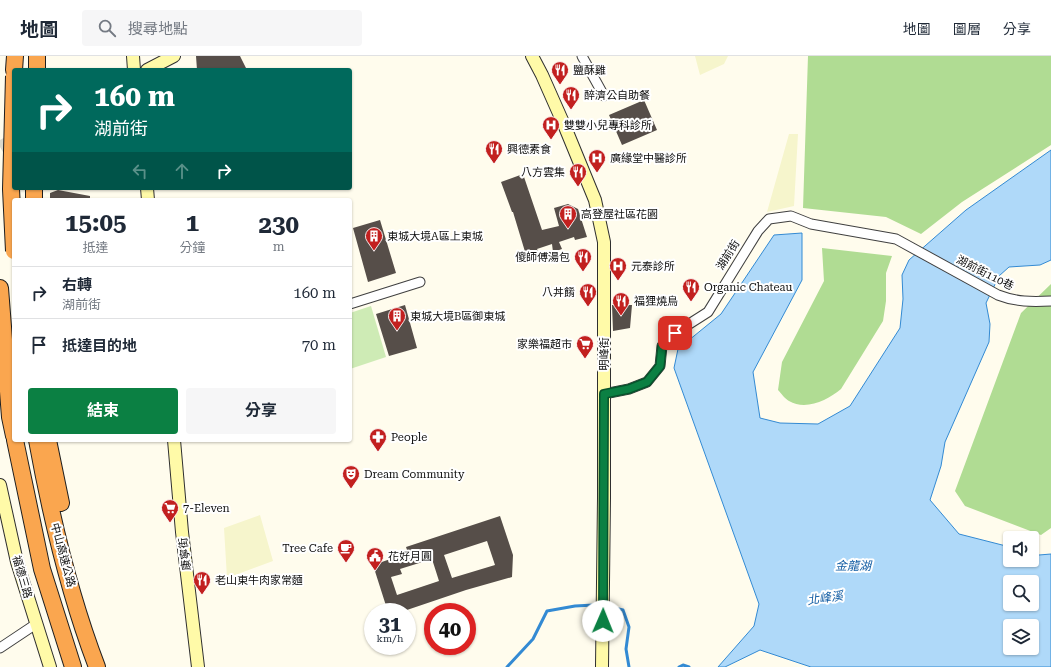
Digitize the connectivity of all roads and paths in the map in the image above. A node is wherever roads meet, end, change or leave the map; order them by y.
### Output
1 (15, 56) edge
2 (38, 56) edge
3 (133, 56) edge
4 (174, 56) edge
5 (532, 56) edge
6 (582, 56) edge
7 (14, 68) edge
8 (37, 68) edge
9 (134, 68) edge
10 (151, 68) edge
11 (604, 96) dead end
12 (12, 151) edge
13 (12, 210) edge
14 (913, 248) joint
15 (420, 282) dead end
16 (0, 288) edge
17 (1051, 301) edge
18 (352, 303) edge
19 (604, 394) junction
20 (12, 426) edge
21 (15, 442) edge
22 (37, 442) edge
23 (48, 442) edge
24 (174, 442) edge
25 (0, 485) edge
26 (36, 624) junction
27 (83, 624) junction
28 (0, 648) edge
29 (50, 667) edge
30 (73, 667) edge
31 (97, 667) edge
32 (198, 667) edge
33 (602, 667) edge

1 - 7 highway
2 - 8 highway
3 - 9 street
4 - 10 street
5 - 19 street, 明峰街
6 - 11 street
12 - 13 highway, bridge
14 - 17 street, 湖前街110巷
14 - 19 street, 湖前街
15 - 18 street
16 - 20 highway
19 - 33 street, 明峰街
21 - 30 highway, 中山高速公路
22 - 27 highway, 中山高速公路
23 - 27 highway
24 - 32 street, 康寧街
25 - 26 street, 福德三路
26 - 28 street
26 - 29 street, 福德三路
27 - 31 highway, 中山高速公路

